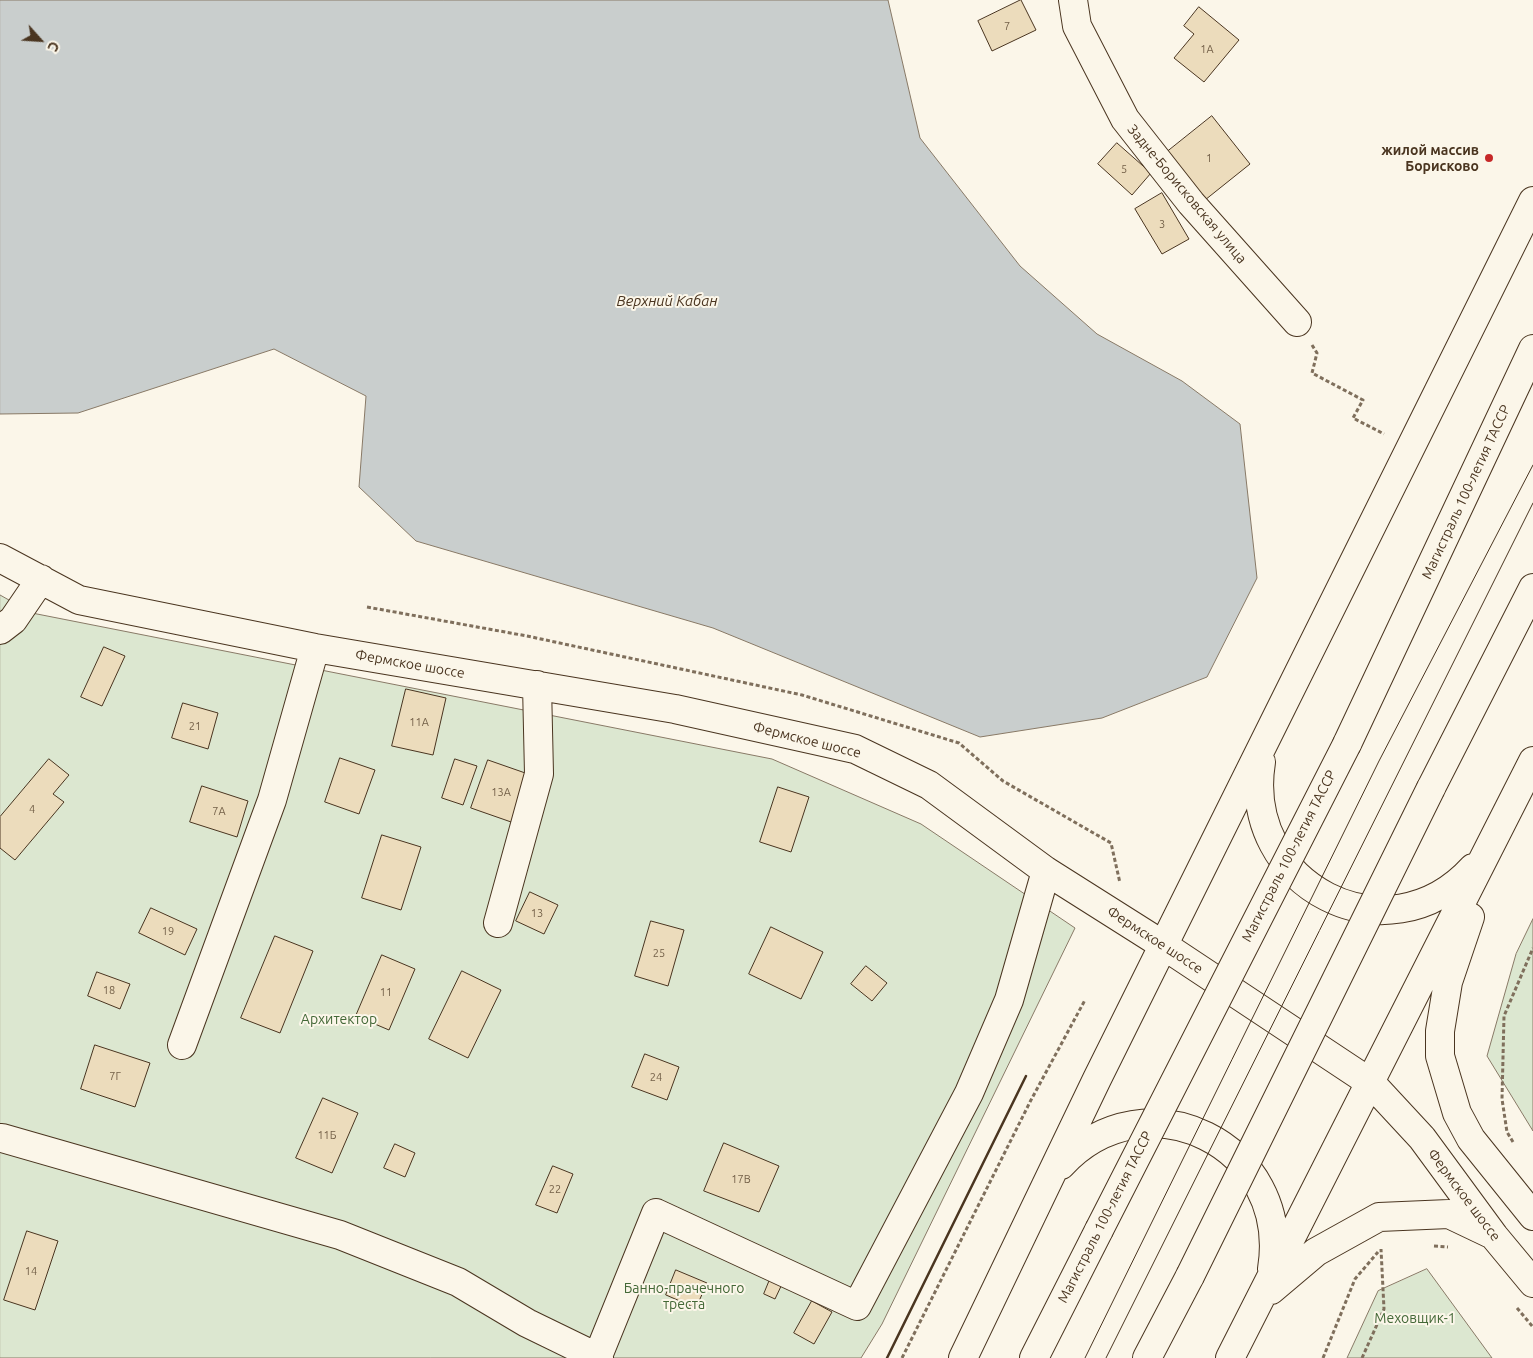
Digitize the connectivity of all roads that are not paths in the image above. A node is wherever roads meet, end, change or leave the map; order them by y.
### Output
1 (1073, 0) edge
2 (1533, 201) edge
3 (1297, 322) road end
4 (1533, 349) edge
5 (0, 558) edge
6 (41, 579) junction
7 (1533, 588) edge
8 (0, 630) edge
9 (315, 648) junction
10 (537, 685) junction
11 (1271, 732) junction
12 (1526, 782) edge
13 (1493, 841) junction
14 (1046, 871) junction
15 (498, 923) dead end
16 (1164, 945) junction
17 (182, 1045) dead end
18 (1371, 1083) junction
19 (2, 1138) dead end
20 (1044, 1191) junction
21 (1533, 1216) edge
22 (1494, 1236) junction
23 (1533, 1283) edge
24 (1262, 1298) junction
25 (599, 1357) edge
26 (963, 1358) edge
27 (1034, 1358) edge
28 (1147, 1358) edge
29 (1230, 1358) edge

1 - 3 main road, Задне-Борисковская улица
2 - 11 main road
4 - 27 main road, Магистраль 100-летия ТАССР, bridge
5 - 6 main road, Фермское шоссе
6 - 8 main road
6 - 9 main road, Фермское шоссе
7 - 28 main road, bridge
9 - 10 main road, Фермское шоссе
9 - 17 main road
10 - 14 main road, Фермское шоссе
10 - 15 main road
11 - 13 main road
11 - 16 main road
12 - 13 main road
12 - 21 main road
13 - 18 main road
14 - 16 main road, Фермское шоссе
14 - 25 main road
16 - 18 main road, Фермское шоссе
16 - 20 main road
18 - 22 main road, Фермское шоссе
18 - 24 main road
19 - 25 main road
20 - 24 main road
20 - 26 main road
22 - 23 main road, Фермское шоссе
22 - 24 main road
24 - 29 main road

